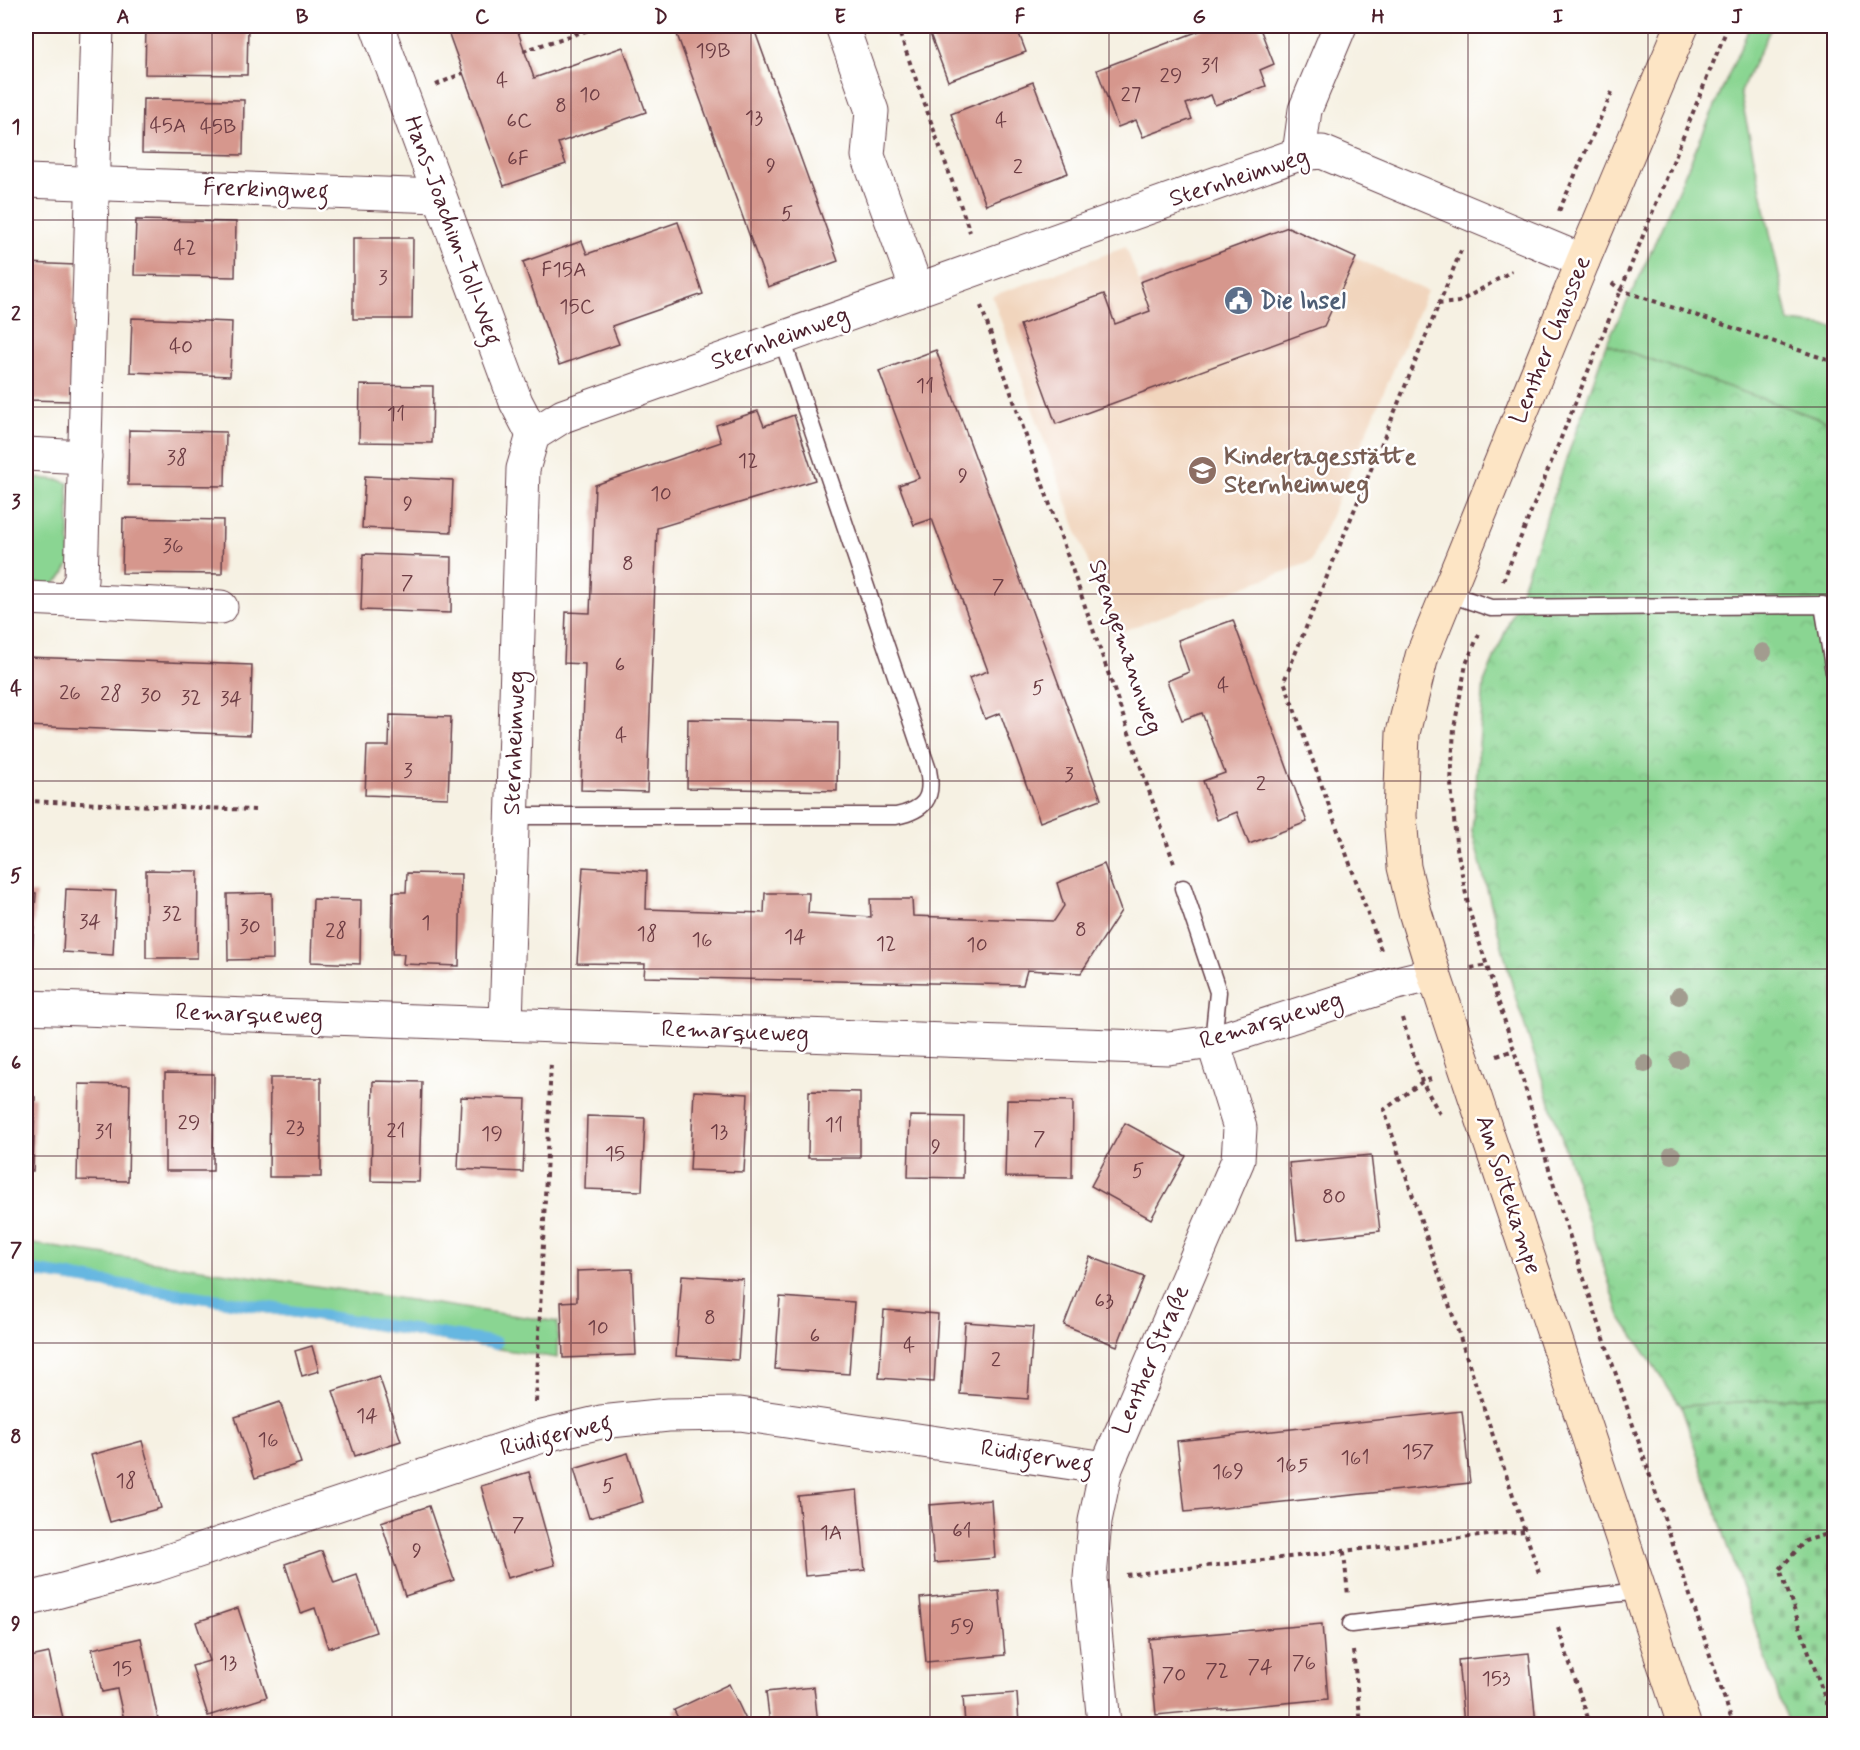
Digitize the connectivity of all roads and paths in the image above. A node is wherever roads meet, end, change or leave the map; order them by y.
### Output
1 (97, 26) edge
2 (377, 26) edge
3 (601, 26) edge
4 (842, 26) edge
5 (897, 26) edge
6 (1340, 26) edge
7 (1682, 26) edge
8 (1728, 26) edge
9 (523, 51) dead end
10 (1612, 90) dead end
11 (1299, 154) junction
12 (26, 181) edge
13 (93, 185) junction
14 (438, 196) junction
15 (1538, 241) junction
16 (1583, 261) junction
17 (975, 269) junction
18 (917, 290) junction
19 (1621, 290) junction
20 (1438, 304) dead end
21 (782, 339) junction
22 (1834, 362) edge
23 (533, 435) junction
24 (26, 454) edge
25 (85, 457) junction
26 (1447, 593) junction
27 (26, 598) edge
28 (70, 600) junction
29 (221, 607) dead end
30 (1491, 608) junction
31 (1422, 656) joint
32 (1834, 672) edge
33 (26, 801) edge
34 (255, 810) dead end
35 (513, 816) junction
36 (1183, 888) joint
37 (1434, 974) junction
38 (26, 1007) edge
39 (506, 1024) junction
40 (553, 1026) junction
41 (1213, 1042) junction
42 (1422, 1082) dead end
43 (542, 1436) junction
44 (1106, 1468) junction
45 (1526, 1531) junction
46 (1834, 1532) edge
47 (1090, 1578) junction
48 (1639, 1591) junction
49 (26, 1600) edge
50 (1549, 1601) junction
51 (1351, 1624) dead end
52 (1834, 1724) edge
53 (1104, 1725) edge
54 (1590, 1725) edge
55 (1684, 1725) edge
56 (1733, 1725) edge

1 - 13 street
2 - 14 street, Hans-Joachim-Toll-Weg
3 - 9 path
4 - 18 street
5 - 17 path, Spengemannweg
6 - 11 street
7 - 16 street, Lenther Chaussee
8 - 19 path
10 - 15 path
11 - 15 street, Sternheimweg
11 - 17 street, Sternheimweg
12 - 13 street, Frerkingweg
13 - 14 street, Frerkingweg
13 - 25 street
14 - 23 street, Hans-Joachim-Toll-Weg
15 - 16 street, Sternheimweg
15 - 20 path
16 - 19 path
16 - 26 street, Lenther Chaussee
17 - 18 street, Sternheimweg
17 - 36 path, Spengemannweg
18 - 21 street, Sternheimweg
19 - 22 path
19 - 30 path
21 - 23 street, Sternheimweg
21 - 35 lane
23 - 35 street, Sternheimweg
24 - 25 street
25 - 28 street
26 - 30 lane
26 - 31 street, Lenther Chaussee
27 - 28 street
28 - 29 street
30 - 32 lane
30 - 56 path
31 - 37 street, Am Soltekampe
33 - 34 path
35 - 39 street, Sternheimweg
36 - 41 lane
37 - 41 street, Remarqueweg
37 - 48 street, Am Soltekampe
38 - 39 street, Remarqueweg
39 - 40 street, Remarqueweg
40 - 41 street, Remarqueweg
40 - 43 path
41 - 44 street, Lenther Straße
42 - 45 path
43 - 44 street, Rüdigerweg
43 - 49 street, Rüdigerweg
44 - 47 street, Lenther Straße
45 - 47 path
45 - 50 path
46 - 52 path
47 - 53 street, Lenther Straße
48 - 50 lane
48 - 55 street, Am Soltekampe
50 - 51 lane
50 - 54 path

